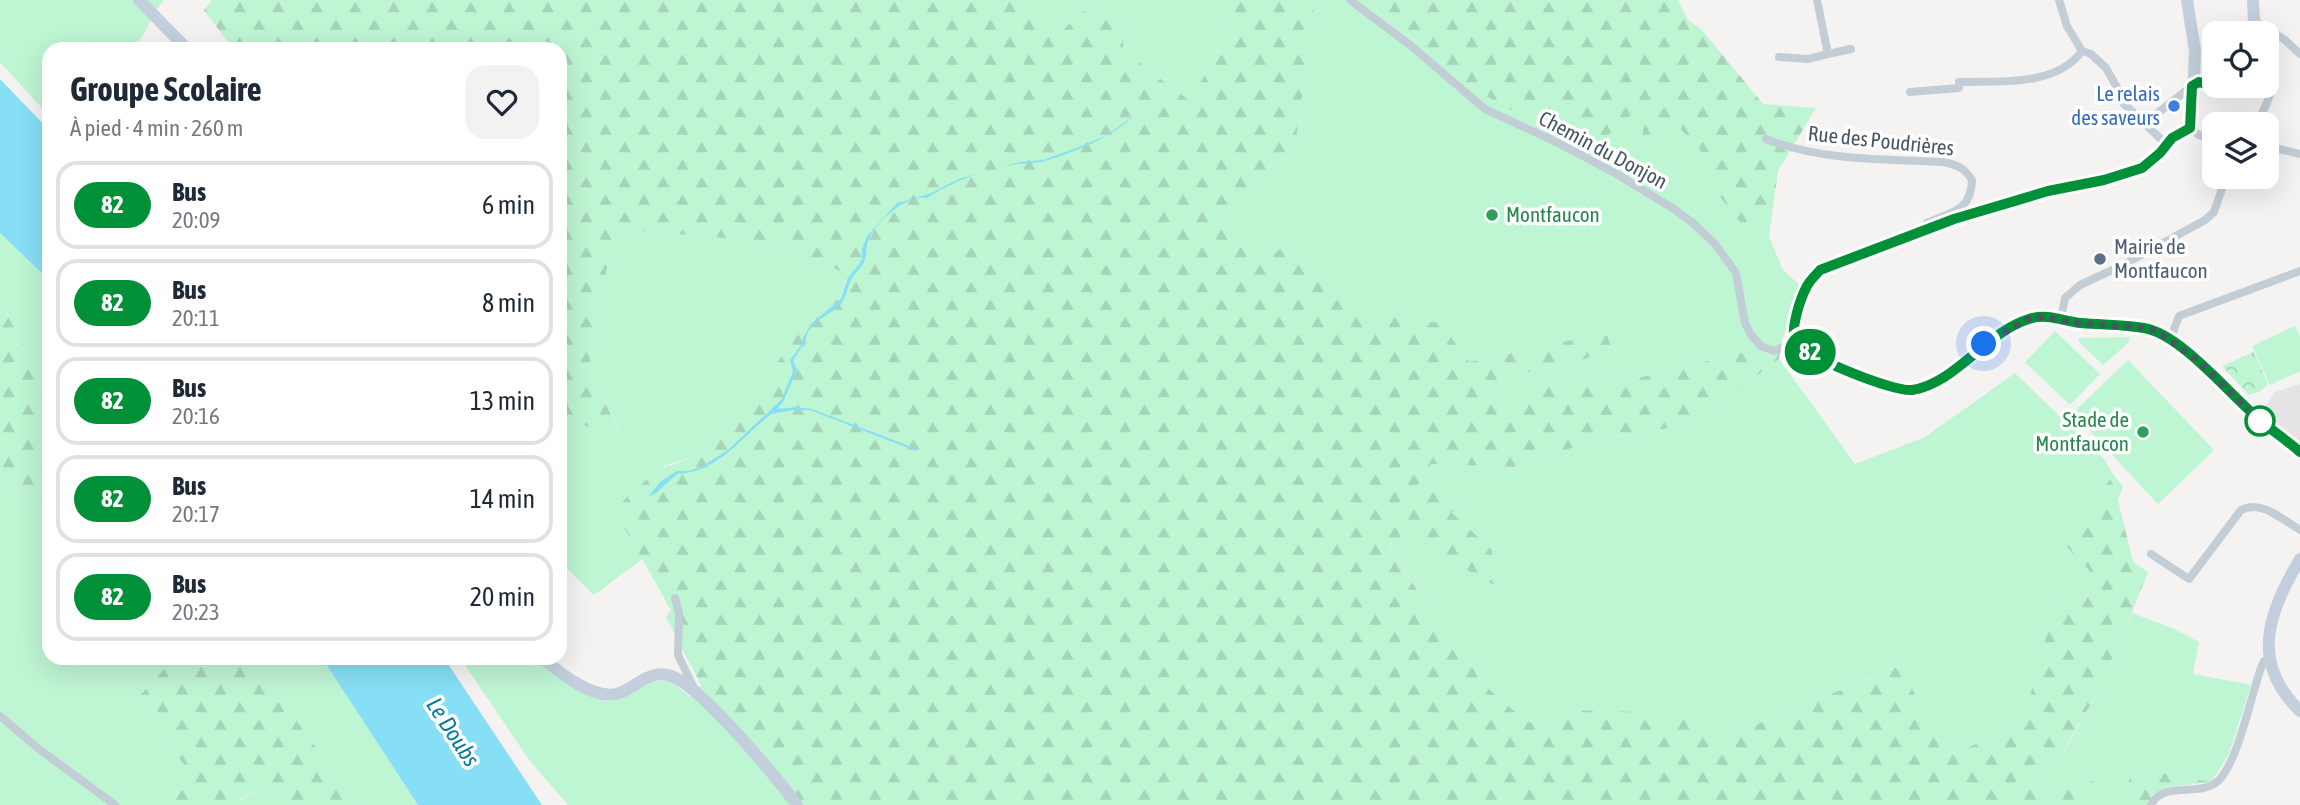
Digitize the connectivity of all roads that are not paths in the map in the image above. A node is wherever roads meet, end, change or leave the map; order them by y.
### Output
1 (1350, 0) edge
2 (1817, 0) edge
3 (2059, 0) edge
4 (2188, 0) edge
5 (2253, 0) edge
6 (146, 6) edge
7 (2254, 21) edge
8 (2279, 38) edge
9 (180, 42) edge
10 (1851, 49) dead end
11 (2082, 51) junction
12 (1828, 54) junction
13 (2300, 54) edge
14 (1779, 57) dead end
15 (2195, 84) junction
16 (2202, 84) edge
17 (1910, 92) dead end
18 (2145, 123) junction
19 (2190, 128) junction
20 (2202, 136) edge
21 (1766, 139) dead end
22 (2166, 144) junction
23 (2279, 149) edge
24 (2300, 154) edge
25 (2222, 189) edge
26 (1902, 239) junction
27 (2300, 271) edge
28 (2061, 319) junction
29 (2170, 340) junction
30 (1795, 341) junction
31 (2297, 448) edge
32 (2300, 530) edge
33 (2151, 554) dead end
34 (2300, 559) edge
35 (675, 598) dead end
36 (2269, 660) junction
37 (551, 665) edge
38 (695, 691) junction
39 (2300, 711) edge
40 (0, 716) edge
41 (115, 805) edge
42 (797, 805) edge
43 (2151, 805) edge

1 - 30 street, Chemin du Donjon
2 - 12 street
3 - 11 street
4 - 15 street
5 - 7 street
6 - 9 street
8 - 13 street
10 - 12 street
11 - 17 street
11 - 18 street
12 - 14 street
15 - 16 street
15 - 18 street
15 - 19 street
18 - 22 street
19 - 20 street
19 - 22 street
21 - 26 street, Rue des Poudrières
22 - 26 street
23 - 24 street
25 - 28 street
26 - 30 street
27 - 29 street
28 - 29 street
28 - 30 street
29 - 31 street
32 - 33 street
34 - 36 street
35 - 38 street
36 - 39 street
36 - 43 street
37 - 38 street
38 - 42 street
40 - 41 street

